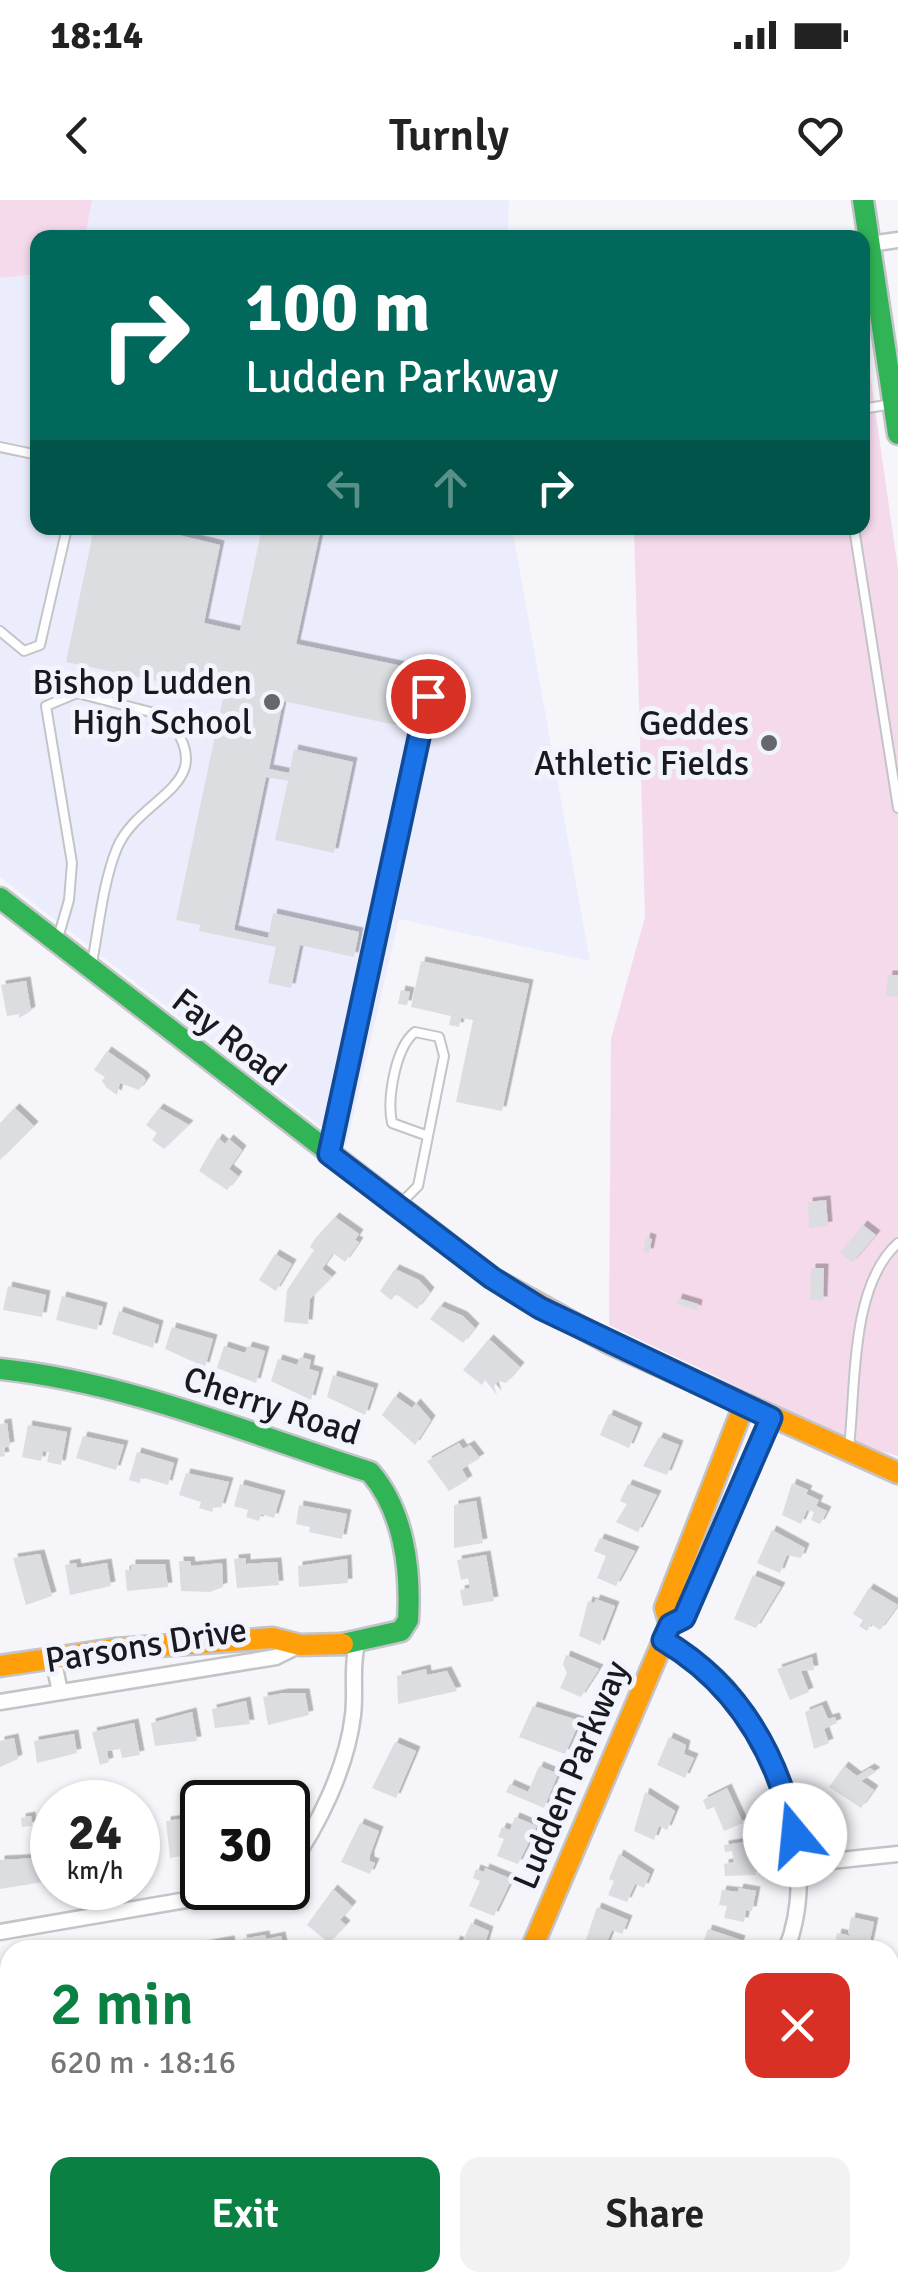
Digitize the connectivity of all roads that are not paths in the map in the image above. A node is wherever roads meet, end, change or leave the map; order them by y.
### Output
1 (863, 200) edge
2 (868, 230) edge
3 (898, 240) edge
4 (870, 244) joint
5 (894, 404) junction
6 (870, 408) edge
7 (898, 434) edge
8 (0, 447) edge
9 (30, 453) edge
10 (66, 535) edge
11 (855, 535) edge
12 (0, 631) edge
13 (428, 696) dead end
14 (898, 808) edge
15 (0, 898) edge
16 (56, 943) junction
17 (90, 970) junction
18 (428, 1136) junction
19 (329, 1154) junction
20 (398, 1207) junction
21 (898, 1243) edge
22 (0, 1369) edge
23 (744, 1405) junction
24 (771, 1418) junction
25 (849, 1452) junction
26 (898, 1474) edge
27 (666, 1632) junction
28 (357, 1644) junction
29 (300, 1645) junction
30 (53, 1658) junction
31 (0, 1666) edge
32 (60, 1692) junction
33 (0, 1702) edge
34 (310, 1831) edge
35 (898, 1854) edge
36 (802, 1864) junction
37 (180, 1901) edge
38 (0, 1932) edge
39 (535, 1940) edge
40 (788, 1940) edge

1 - 2 street
3 - 4 street
4 - 5 street
5 - 6 lane
5 - 7 street
8 - 9 lane
10 - 12 lane
11 - 14 lane
13 - 19 lane
15 - 16 street, Fay Road
16 - 17 street, Fay Road
16 - 17 lane
17 - 19 street, Fay Road
18 - 18 lane
18 - 20 lane
19 - 20 street, Fay Road
20 - 23 street, Fay Road
21 - 25 lane
22 - 28 street, Cherry Road
23 - 24 street, Fay Road
23 - 27 street, Ludden Parkway
24 - 25 street, Fay Road
24 - 27 street, Ludden Parkway
25 - 26 street, Fay Road
27 - 36 street
27 - 39 street, Ludden Parkway
28 - 29 street, Parsons Drive
28 - 34 street
29 - 30 street, Parsons Drive
29 - 32 street, Parsons Drive
30 - 31 street, Parsons Drive
30 - 32 street
32 - 33 street, Parsons Drive
35 - 36 street
36 - 40 street
37 - 38 street

